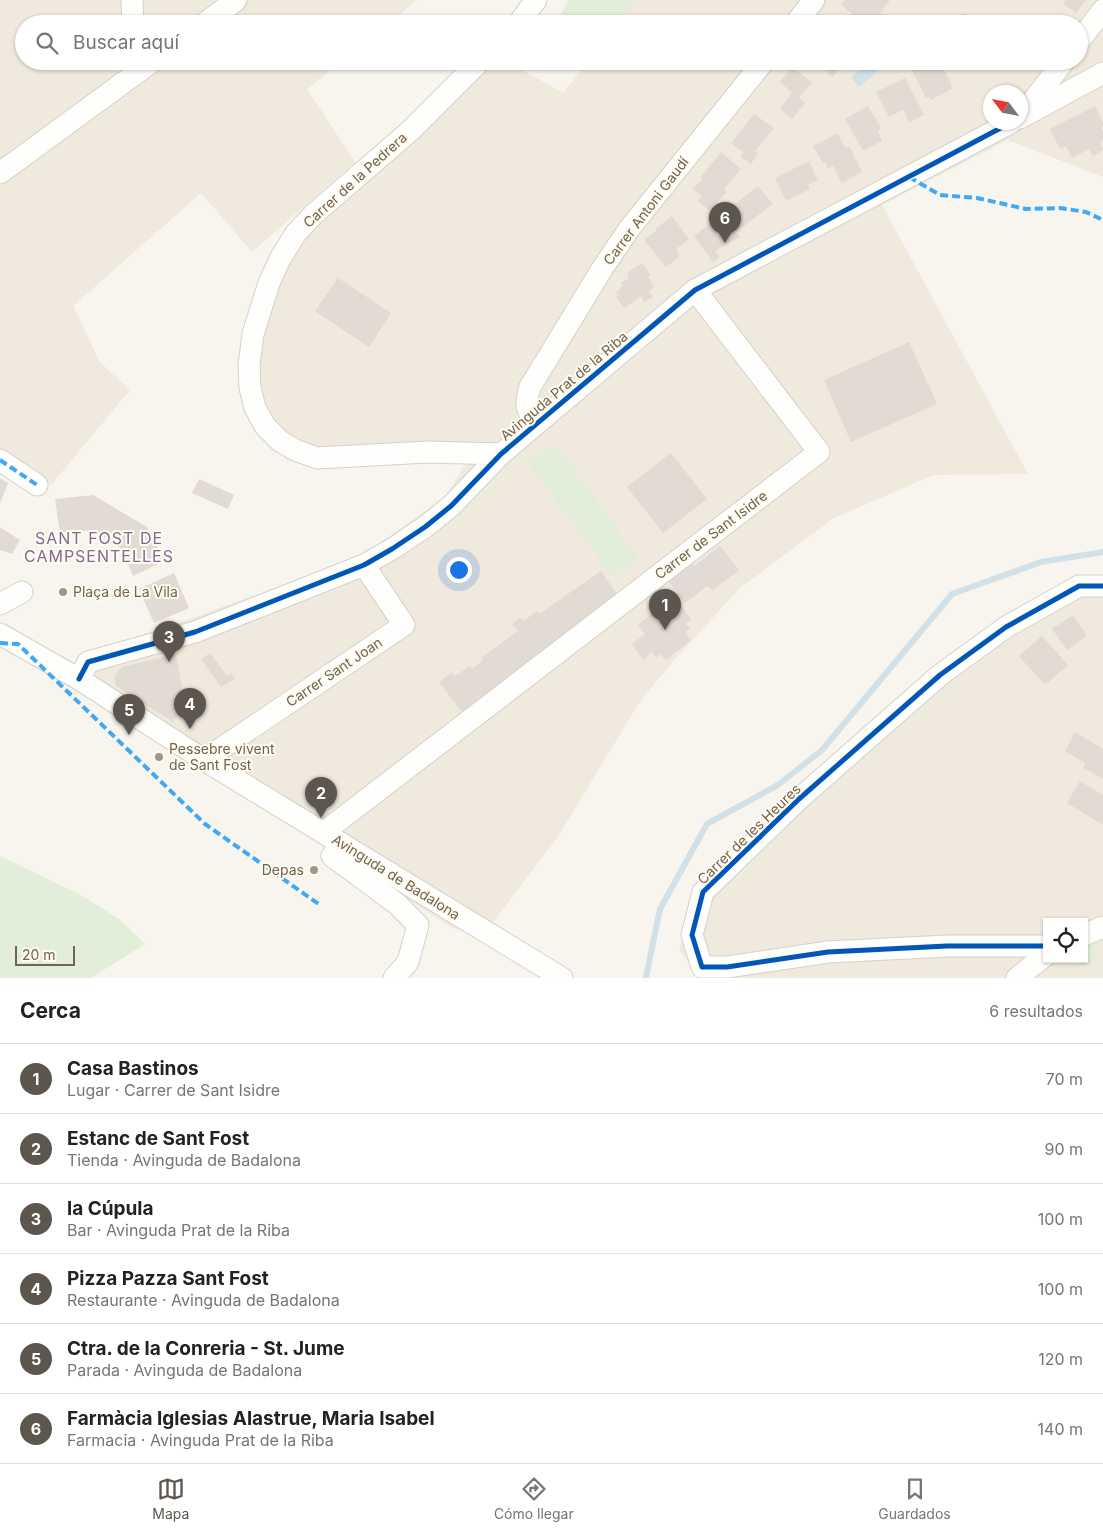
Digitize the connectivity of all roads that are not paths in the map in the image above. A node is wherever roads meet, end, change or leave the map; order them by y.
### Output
1 (132, 0) edge
2 (236, 0) edge
3 (536, 0) edge
4 (814, 0) edge
5 (1103, 10) edge
6 (133, 15) edge
7 (216, 15) edge
8 (525, 15) edge
9 (802, 15) edge
10 (1088, 29) edge
11 (131, 70) edge
12 (471, 70) edge
13 (757, 70) edge
14 (1057, 70) edge
15 (1103, 73) edge
16 (1028, 108) edge
17 (1028, 114) edge
18 (997, 130) edge
19 (0, 173) edge
20 (695, 290) junction
21 (537, 423) junction
22 (502, 454) junction
23 (0, 460) edge
24 (37, 485) dead end
25 (364, 565) junction
26 (1103, 586) edge
27 (22, 592) dead end
28 (0, 604) edge
29 (0, 634) edge
30 (80, 679) junction
31 (204, 760) junction
32 (332, 837) junction
33 (1103, 927) edge
34 (1088, 933) edge
35 (1043, 946) edge
36 (1043, 957) edge
37 (394, 978) edge
38 (562, 978) edge
39 (1018, 978) edge

1 - 6 street
2 - 7 street
3 - 8 street
4 - 9 street
5 - 10 street
11 - 19 street
12 - 22 street, Carrer de la Pedrera
13 - 21 street, Carrer Antoni Gaudí
14 - 16 street
15 - 17 street
18 - 20 street, Avinguda Prat de la Riba
20 - 21 street, Avinguda Prat de la Riba
20 - 32 street, Carrer de Sant Isidre
21 - 22 street, Avinguda Prat de la Riba
22 - 25 street, Avinguda Prat de la Riba
23 - 24 street
25 - 30 street, Avinguda Prat de la Riba
25 - 31 street, Carrer Sant Joan
26 - 35 street, Carrer de les Heures
27 - 28 street
29 - 30 street, Avinguda de Badalona
30 - 31 street, Avinguda de Badalona
31 - 32 street, Avinguda de Badalona
32 - 37 street
32 - 38 street, Avinguda de Badalona
33 - 34 street
36 - 39 street

